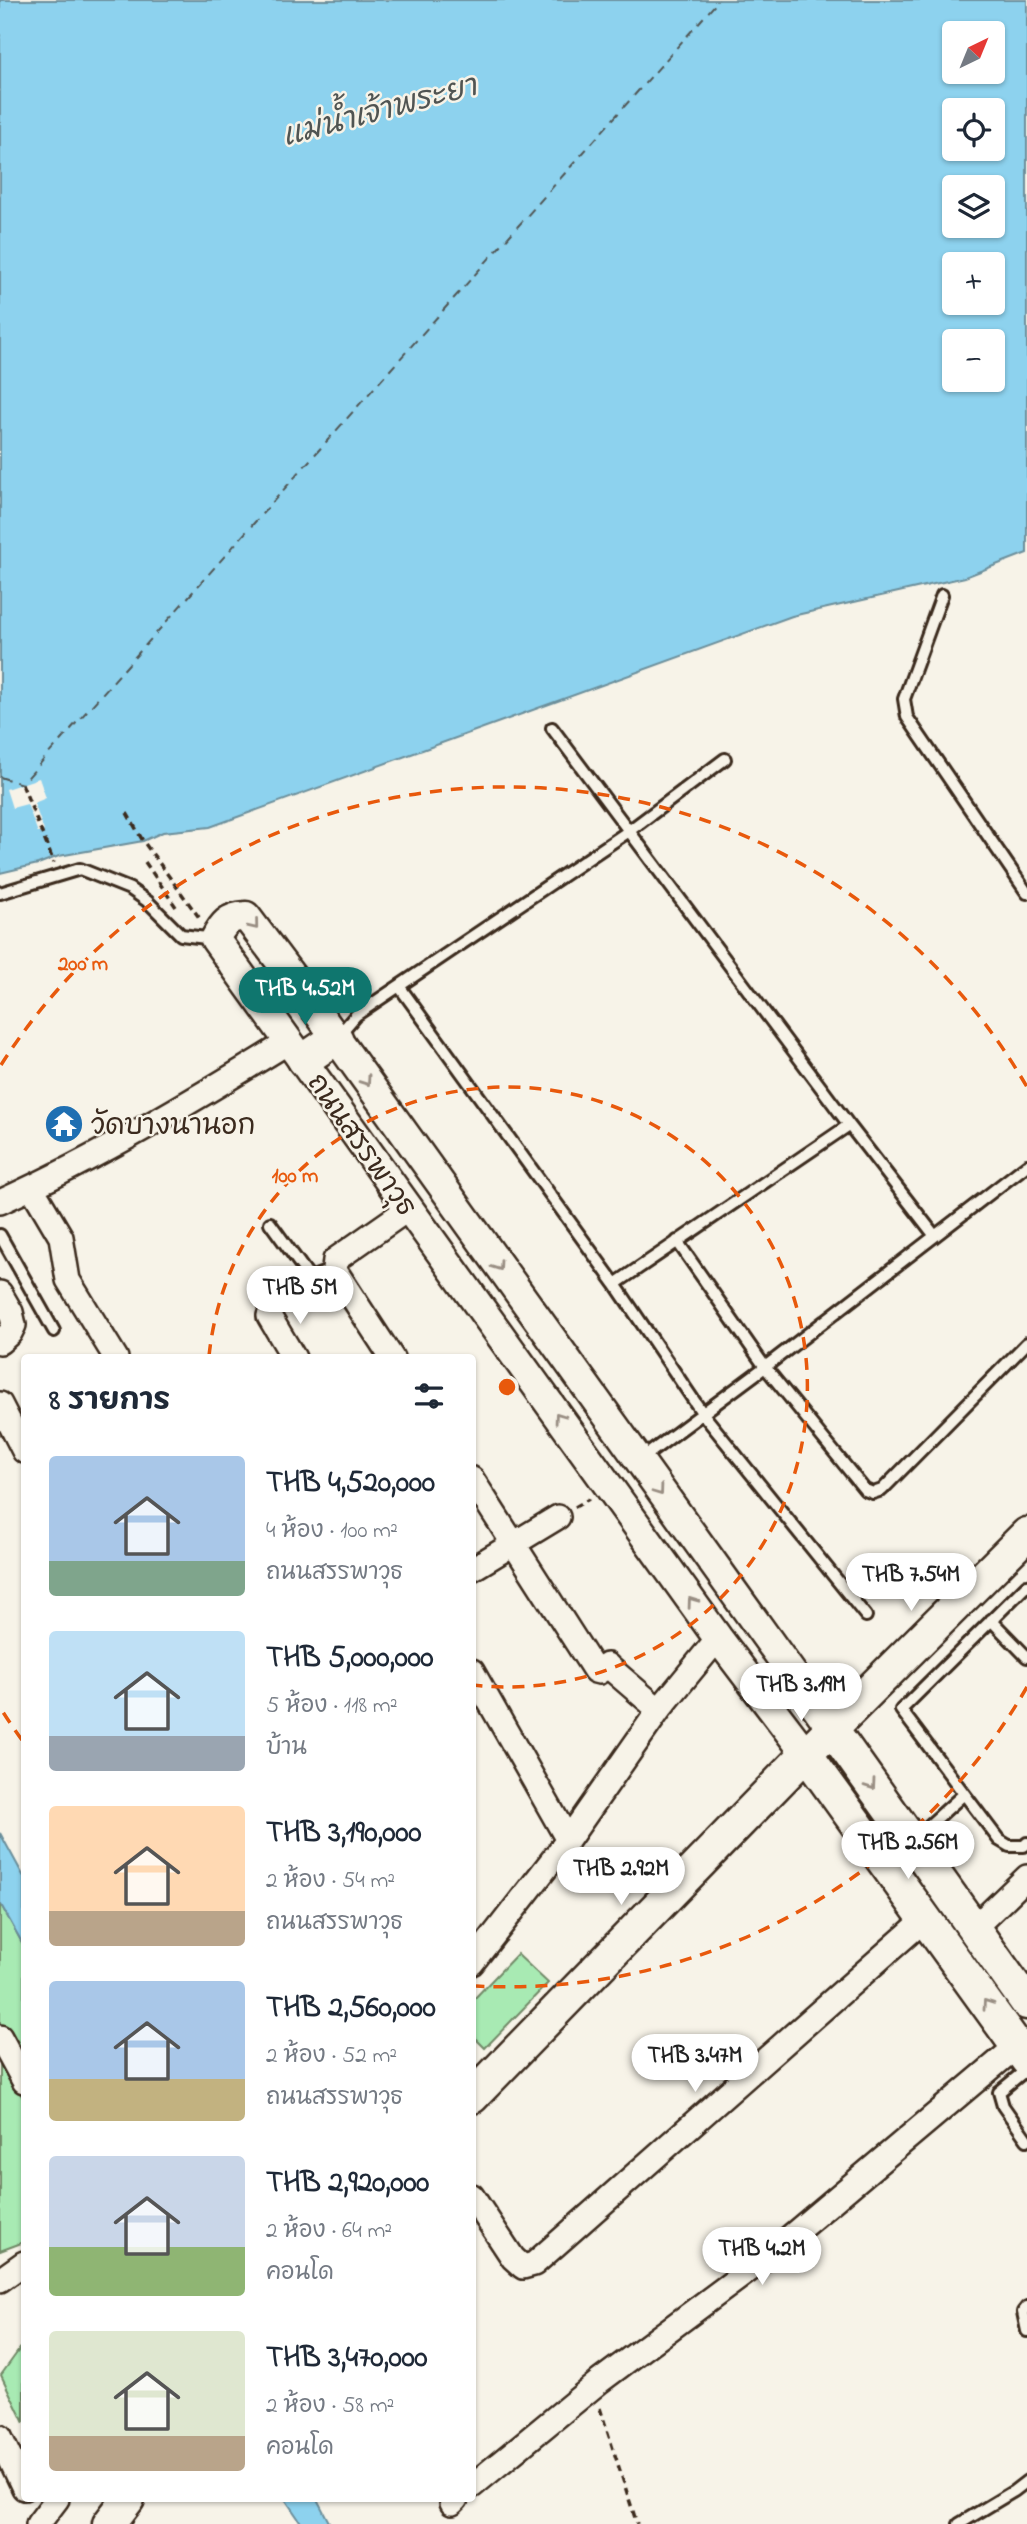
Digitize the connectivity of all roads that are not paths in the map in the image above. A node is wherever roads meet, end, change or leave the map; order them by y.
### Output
1 (942, 595) dead end
2 (552, 729) dead end
3 (725, 759) dead end
4 (628, 831) junction
5 (0, 893) edge
6 (1027, 894) edge
7 (206, 938) junction
8 (399, 986) junction
9 (336, 1038) junction
10 (297, 1050) junction
11 (849, 1125) junction
12 (1027, 1165) edge
13 (32, 1188) junction
14 (0, 1202) edge
15 (408, 1209) junction
16 (270, 1223) dead end
17 (0, 1235) edge
18 (935, 1236) junction
19 (677, 1241) junction
20 (334, 1269) junction
21 (615, 1284) junction
22 (0, 1293) edge
23 (269, 1316) dead end
24 (54, 1331) dead end
25 (0, 1342) edge
26 (1027, 1343) edge
27 (114, 1354) edge
28 (292, 1354) edge
29 (389, 1354) edge
30 (765, 1367) junction
31 (0, 1404) edge
32 (703, 1414) junction
33 (21, 1445) edge
34 (638, 1461) junction
35 (476, 1485) edge
36 (558, 1517) road end
37 (1027, 1534) edge
38 (515, 1542) junction
39 (476, 1566) edge
40 (1027, 1585) edge
41 (866, 1616) dead end
42 (991, 1620) junction
43 (718, 1638) junction
44 (1027, 1657) edge
45 (476, 1678) edge
46 (659, 1710) junction
47 (832, 1729) junction
48 (806, 1754) junction
49 (964, 1794) junction
50 (568, 1840) junction
51 (912, 1841) junction
52 (1027, 1843) edge
53 (1027, 1877) edge
54 (926, 1918) junction
55 (977, 1933) junction
56 (476, 1953) edge
57 (955, 1959) junction
58 (1027, 2003) edge
59 (0, 2037) edge
60 (1024, 2058) edge
61 (21, 2076) edge
62 (476, 2093) edge
63 (1027, 2140) edge
64 (476, 2202) edge
65 (21, 2265) edge
66 (0, 2280) edge
67 (1027, 2307) edge
68 (1027, 2331) edge
69 (0, 2437) edge
70 (1027, 2481) edge
71 (21, 2482) edge
72 (476, 2483) edge
73 (31, 2502) edge
74 (55, 2502) edge
75 (126, 2502) edge
76 (40, 2523) edge
77 (108, 2524) edge
78 (959, 2524) edge

1 - 6 lane
2 - 4 lane
3 - 4 lane
4 - 8 lane
4 - 11 lane
5 - 7 lane
7 -> 9 street, ถนนสรรพาวุธ
7 - 10 street, ถนนสรรพาวุธ
8 - 9 lane
8 - 21 lane
9 - 10 main road
9 -> 34 street, ถนนสรรพาวุธ
10 - 13 street
10 - 15 street, ถนนสรรพาวุธ
11 - 18 lane
11 - 19 lane
12 - 18 lane
13 - 14 street
13 - 27 street
15 - 20 street
43 -> 15 street, ถนนสรรพาวุธ
16 - 20 lane
17 - 24 lane
18 - 30 lane
19 - 21 lane
19 - 30 lane
20 - 29 street
21 - 32 lane
22 - 25 street
23 - 28 street
26 - 30 lane
30 - 32 lane
31 - 33 street
32 - 34 lane
32 - 41 lane
34 -> 47 street, ถนนสรรพาวุธ
35 - 38 street
36 - 38 street
37 - 47 main road
38 - 39 street
38 - 46 street
40 - 42 lane
42 - 44 lane
42 - 49 lane
43 - 46 street
43 - 48 street, ถนนสรรพาวุธ
45 - 50 street
46 - 50 street
47 - 48 main road
47 -> 51 main road, ถนนสรรพาวุธ
48 - 54 main road, ถนนสรรพาวุธ
48 - 62 main road
49 - 51 lane
49 - 52 lane
50 - 56 street
51 - 55 main road, ถนนสรรพาวุธ
53 - 55 street
54 - 57 main road, ถนนสรรพาวุธ
54 - 64 street
55 - 57 main road
55 - 58 main road, ถนนสรรพาวุธ
60 -> 57 main road, ถนนสรรพาวุธ
59 - 61 street
60 - 63 lane
60 - 72 street
65 - 66 street
67 - 68 lane
69 - 71 street
70 - 78 lane
73 - 76 street
74 - 76 street
75 - 77 main road

